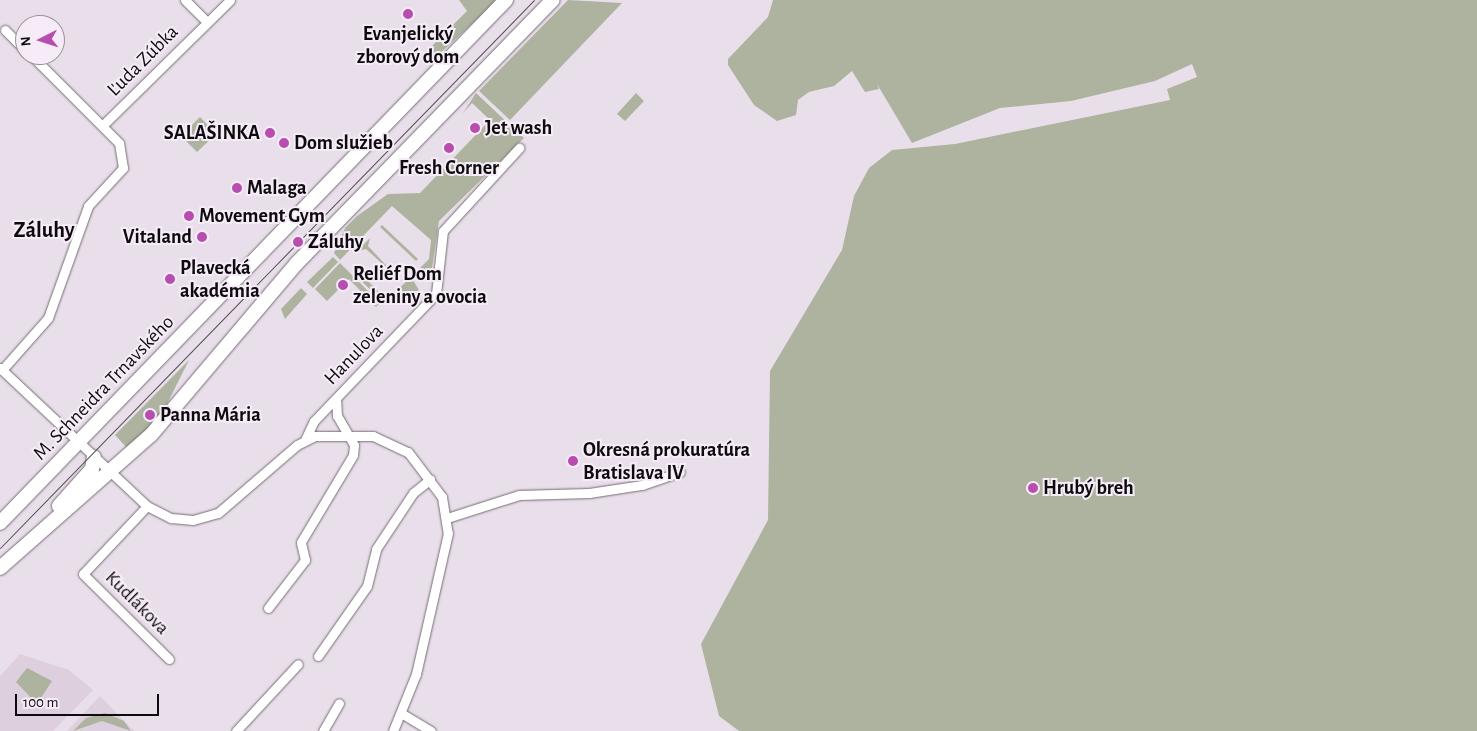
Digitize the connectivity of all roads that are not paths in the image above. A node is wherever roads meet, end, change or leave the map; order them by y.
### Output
1 (185, 0) edge
2 (230, 0) edge
3 (506, 0) edge
4 (553, 0) edge
5 (207, 22) junction
6 (5, 30) dead end
7 (15, 40) edge
8 (41, 65) edge
9 (103, 125) junction
10 (519, 148) dead end
11 (1, 369) edge
12 (336, 399) junction
13 (348, 435) junction
14 (305, 440) junction
15 (80, 443) junction
16 (94, 457) junction
17 (110, 472) junction
18 (680, 472) dead end
19 (430, 479) junction
20 (146, 506) junction
21 (447, 518) junction
22 (0, 523) edge
23 (39, 529) junction
24 (0, 568) edge
25 (268, 608) dead end
26 (318, 656) dead end
27 (169, 659) dead end
28 (298, 664) dead end
29 (339, 703) dead end
30 (401, 713) junction
31 (236, 731) edge
32 (323, 731) edge
33 (393, 731) edge
34 (431, 731) edge

1 - 5 street
2 - 5 street, Ľuda Zúbka
3 - 15 main road, M. Schneidra Trnavského
4 - 17 main road
5 - 9 street, Ľuda Zúbka
6 - 7 street
8 - 9 street
9 - 11 street
10 - 12 street, Hanulova
11 - 15 street, Hanulova
12 - 13 street
12 - 14 street, Hanulova
13 - 14 street
13 - 19 street
13 - 25 street
14 - 20 street, Hanulova
15 - 16 street, Hanulova
15 - 22 main road, M. Schneidra Trnavského
16 - 17 street, Hanulova
16 - 23 main road
17 - 20 street, Hanulova
17 - 23 main road
18 - 21 street
19 - 21 street
19 - 26 street
20 - 27 street, Kudlákova
21 - 30 street
23 - 24 main road
28 - 31 street
29 - 32 street
30 - 33 street
30 - 34 street

